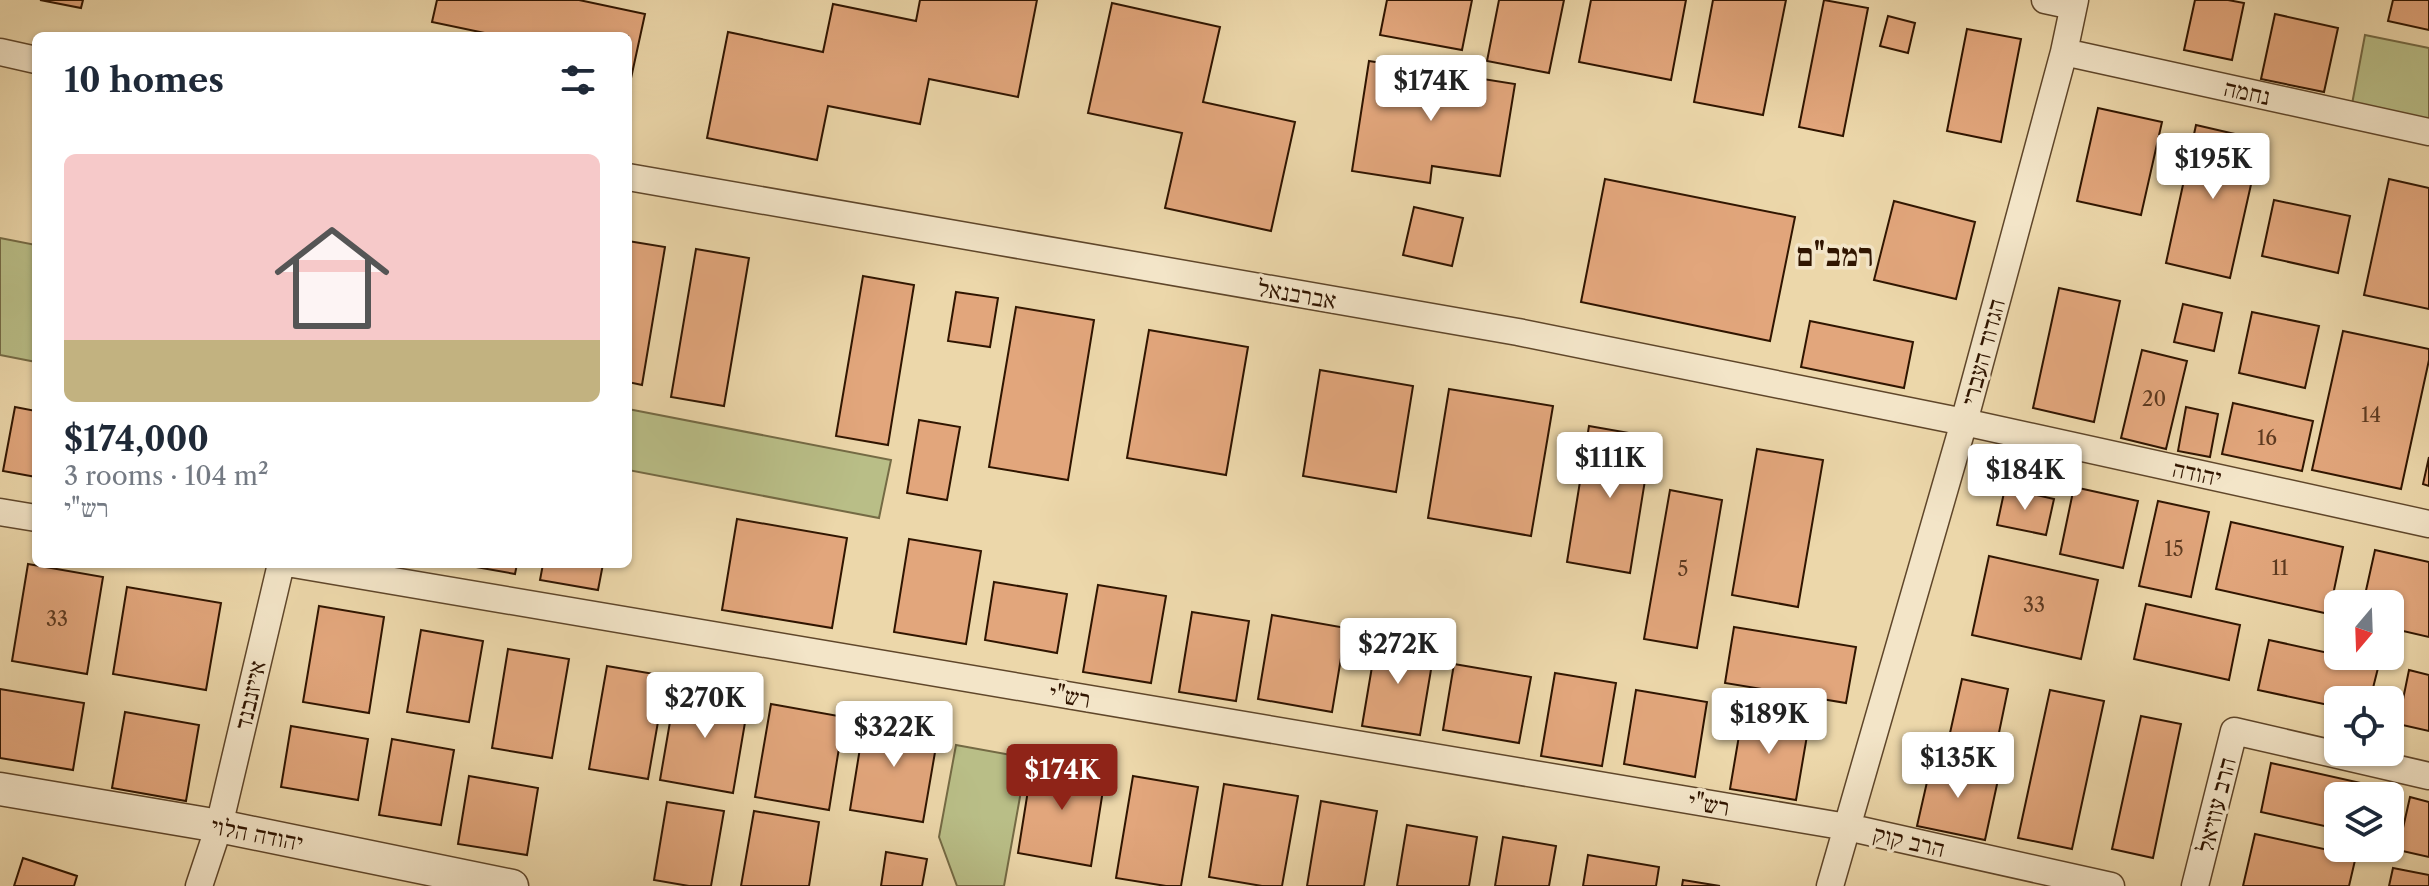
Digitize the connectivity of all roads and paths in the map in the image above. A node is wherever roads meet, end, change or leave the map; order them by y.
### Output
1 (2045, 0) edge
2 (2074, 3) edge
3 (0, 52) edge
4 (2064, 52) junction
5 (32, 59) edge
6 (2429, 132) edge
7 (632, 178) edge
8 (1964, 422) junction
9 (0, 512) edge
10 (32, 517) edge
11 (2429, 524) edge
12 (280, 568) edge
13 (317, 568) edge
14 (2429, 776) edge
15 (0, 789) edge
16 (219, 826) junction
17 (1847, 827) junction
18 (199, 886) edge
19 (512, 886) edge
20 (1830, 886) edge
21 (2111, 886) edge
22 (2195, 886) edge

1 - 2 street
2 - 4 street, הגדוד העברי
3 - 5 street
4 - 6 street, נחמה
4 - 8 street, הגדוד העברי
7 - 8 street, אברבנאל
8 - 11 street, יהודה
8 - 17 street, הגדוד העברי
9 - 10 street
12 - 16 street, אייזנבנד
13 - 17 street, רש"י
14 - 22 street, הרב עוזיאל
15 - 16 street, יהודה הלוי
16 - 18 street, אייזנבנד
16 - 19 street, יהודה הלוי
17 - 20 street, הגדוד העברי
17 - 21 street, הרב קוק

